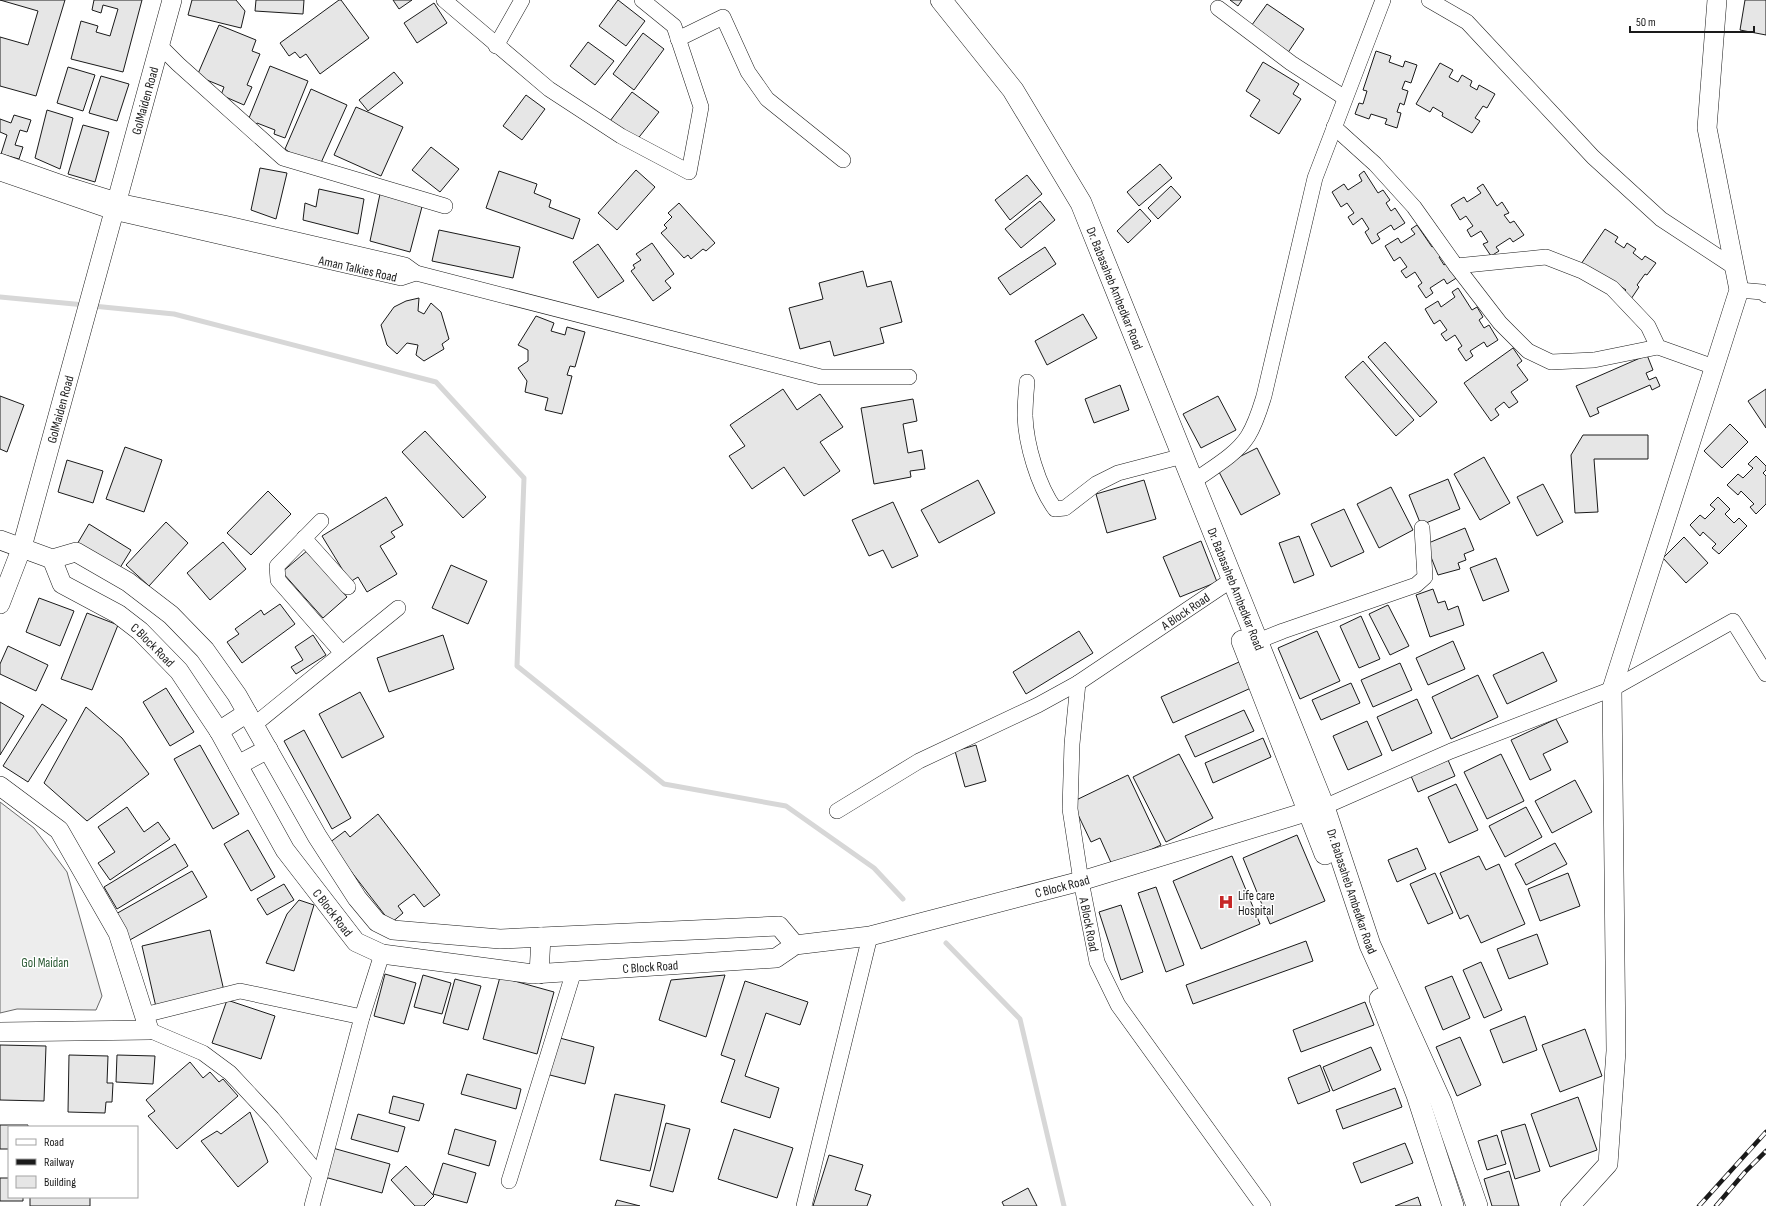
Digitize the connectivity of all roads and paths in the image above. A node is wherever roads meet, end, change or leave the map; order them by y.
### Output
1 (172, 0) edge
2 (444, 0) edge
3 (522, 0) edge
4 (642, 0) edge
5 (929, 0) edge
6 (941, 0) edge
7 (1383, 0) edge
8 (1429, 0) edge
9 (1717, 0) edge
10 (1218, 8) dead end
11 (678, 39) junction
12 (159, 45) junction
13 (496, 46) junction
14 (979, 55) junction
15 (1346, 98) junction
16 (1334, 127) junction
17 (843, 160) dead end
18 (0, 161) edge
19 (0, 173) edge
20 (48, 184) junction
21 (115, 206) junction
22 (445, 206) dead end
23 (1456, 266) junction
24 (1734, 267) junction
25 (1739, 290) junction
26 (1766, 295) edge
27 (1658, 347) junction
28 (1714, 367) junction
29 (909, 377) dead end
30 (1027, 382) dead end
31 (1177, 458) junction
32 (1194, 481) junction
33 (321, 521) dead end
34 (1422, 528) dead end
35 (304, 538) junction
36 (0, 540) edge
37 (22, 547) junction
38 (52, 559) junction
39 (1226, 583) junction
40 (348, 587) dead end
41 (140, 592) junction
42 (0, 604) edge
43 (398, 608) dead end
44 (124, 618) junction
45 (1258, 641) junction
46 (342, 654) junction
47 (1766, 674) edge
48 (1078, 683) junction
49 (1612, 690) junction
50 (251, 719) junction
51 (219, 731) junction
52 (268, 749) junction
53 (238, 765) junction
54 (0, 786) edge
55 (1316, 809) junction
56 (837, 811) dead end
57 (1081, 881) junction
58 (364, 906) junction
59 (339, 920) junction
60 (413, 930) junction
61 (870, 936) junction
62 (541, 937) junction
63 (795, 945) junction
64 (382, 954) junction
65 (412, 958) junction
66 (574, 971) junction
67 (539, 974) junction
68 (362, 1017) junction
69 (147, 1022) junction
70 (0, 1032) edge
71 (320, 1176) junction
72 (509, 1181) dead end
73 (312, 1206) edge
74 (804, 1206) edge
75 (1263, 1206) edge
76 (1453, 1206) edge
77 (1477, 1206) edge
78 (1570, 1206) edge

1 - 12 street, GolMaiden Road
2 - 13 street
3 - 13 street
4 - 11 street
5 - 14 main road, Dr. Babasaheb Ambedkar Road
6 - 14 main road, Dr. Babasaheb Ambedkar Road
7 - 15 street
8 - 24 street
9 - 24 street
10 - 15 street
11 - 13 street
11 - 17 street
12 - 21 street, GolMaiden Road
12 - 22 street
14 - 31 main road, Dr. Babasaheb Ambedkar Road
15 - 16 street
16 - 23 street
16 - 32 street
18 - 20 street, Aman Talkies Road
19 - 20 street, Aman Talkies Road
20 - 21 street, Aman Talkies Road
21 - 29 street, Aman Talkies Road
21 - 37 street, GolMaiden Road
23 - 27 street
23 - 27 street
24 - 25 street
25 - 26 street
25 - 28 street
27 - 28 street
28 - 49 street
30 - 31 street
31 - 32 main road, Dr. Babasaheb Ambedkar Road
31 - 39 main road, Dr. Babasaheb Ambedkar Road
32 - 39 main road, Dr. Babasaheb Ambedkar Road
33 - 35 street
34 - 45 street
35 - 40 street
35 - 46 street
36 - 37 street
37 - 38 street
37 - 42 street, GolMaiden Road
38 - 41 street
38 - 44 street, C Block Road
39 - 45 main road, Dr. Babasaheb Ambedkar Road
39 - 48 street, A Block Road
39 - 55 main road, Dr. Babasaheb Ambedkar Road
41 - 44 street
41 - 50 street
43 - 46 street
44 - 51 street, C Block Road
45 - 55 main road, Dr. Babasaheb Ambedkar Road
46 - 50 street
47 - 49 street
48 - 56 street
48 - 57 street, A Block Road
49 - 55 street
49 - 78 street
50 - 51 street
50 - 52 street
51 - 53 street, C Block Road
52 - 53 street
52 - 58 street
53 - 59 street, C Block Road
54 - 69 street
55 - 57 street, C Block Road
55 - 76 main road, Dr. Babasaheb Ambedkar Road
55 - 77 main road, Dr. Babasaheb Ambedkar Road
57 - 61 street, C Block Road
57 - 75 street, A Block Road
58 - 59 street
58 - 60 street
59 - 64 street, C Block Road
60 - 62 street
60 - 65 street
61 - 63 street, C Block Road
61 - 74 street
62 - 63 street
62 - 67 street
63 - 66 street, C Block Road
64 - 65 street, C Block Road
64 - 68 street
65 - 67 street, C Block Road
66 - 67 street, C Block Road
66 - 72 street
68 - 69 street
68 - 71 street
69 - 70 street
69 - 71 street
71 - 73 street

